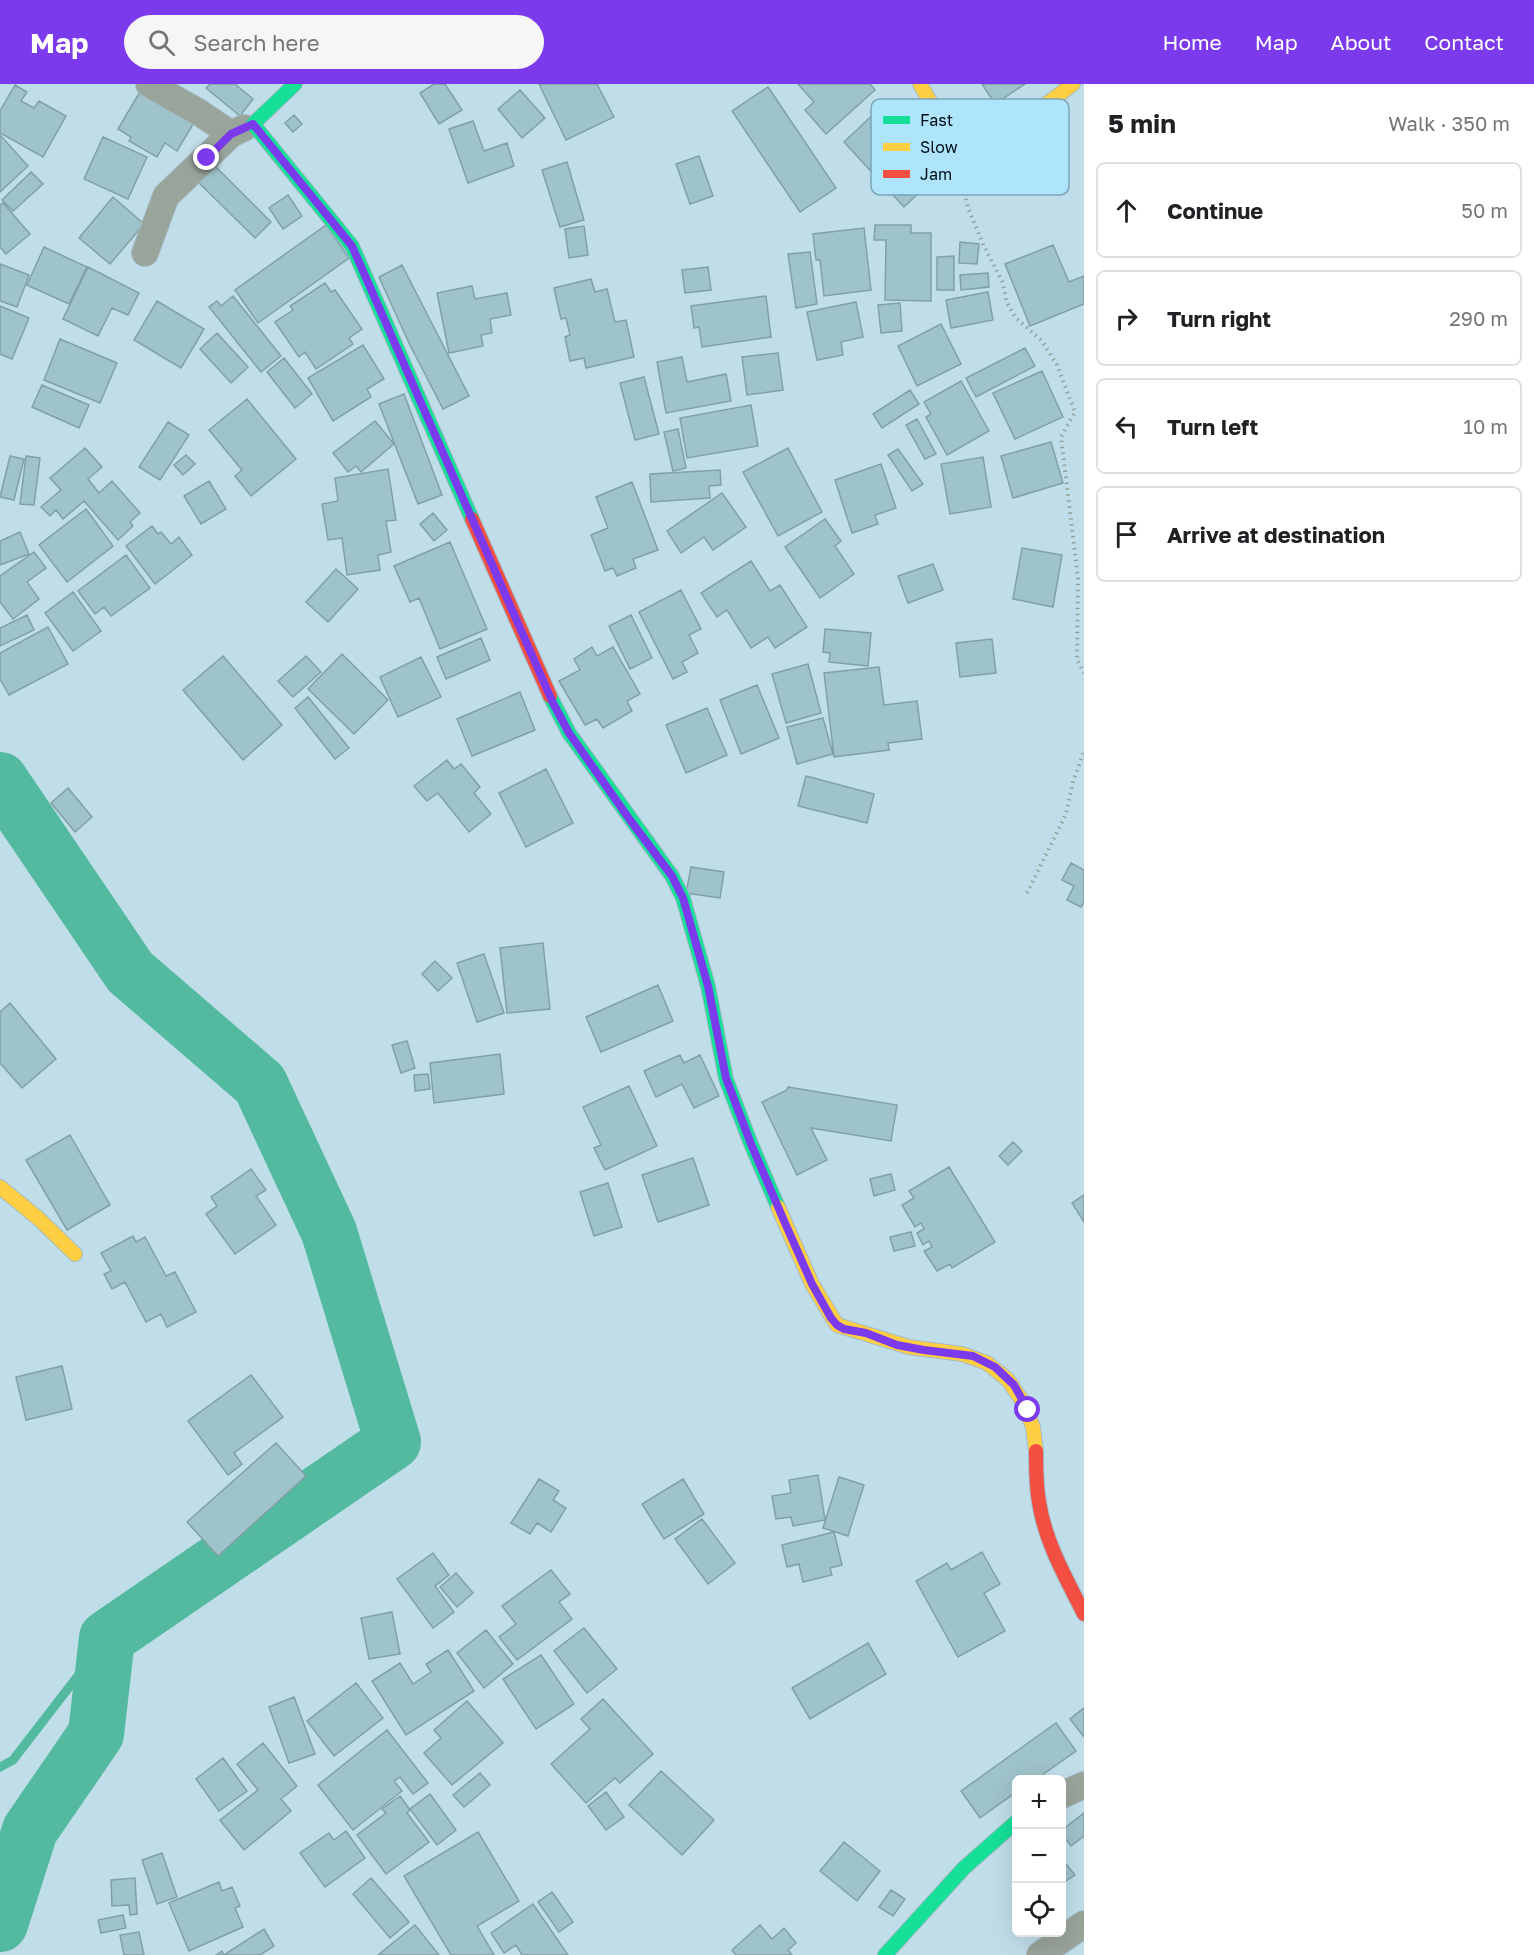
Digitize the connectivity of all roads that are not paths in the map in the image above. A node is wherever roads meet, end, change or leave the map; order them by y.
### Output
1 (149, 84) edge
2 (295, 84) edge
3 (920, 84) edge
4 (1073, 84) edge
5 (929, 99) edge
6 (1053, 99) edge
7 (242, 129) junction
8 (145, 253) dead end
9 (0, 1187) edge
10 (75, 1254) dead end
11 (1084, 1614) edge
12 (1084, 1785) edge
13 (1066, 1793) edge
14 (1012, 1826) edge
15 (1084, 1924) edge
16 (885, 1955) edge
17 (1040, 1955) edge

1 - 7 street
2 - 7 street
3 - 5 street
4 - 6 street
7 - 8 street
7 - 11 street
9 - 10 street
12 - 13 street
14 - 16 street
15 - 17 street

